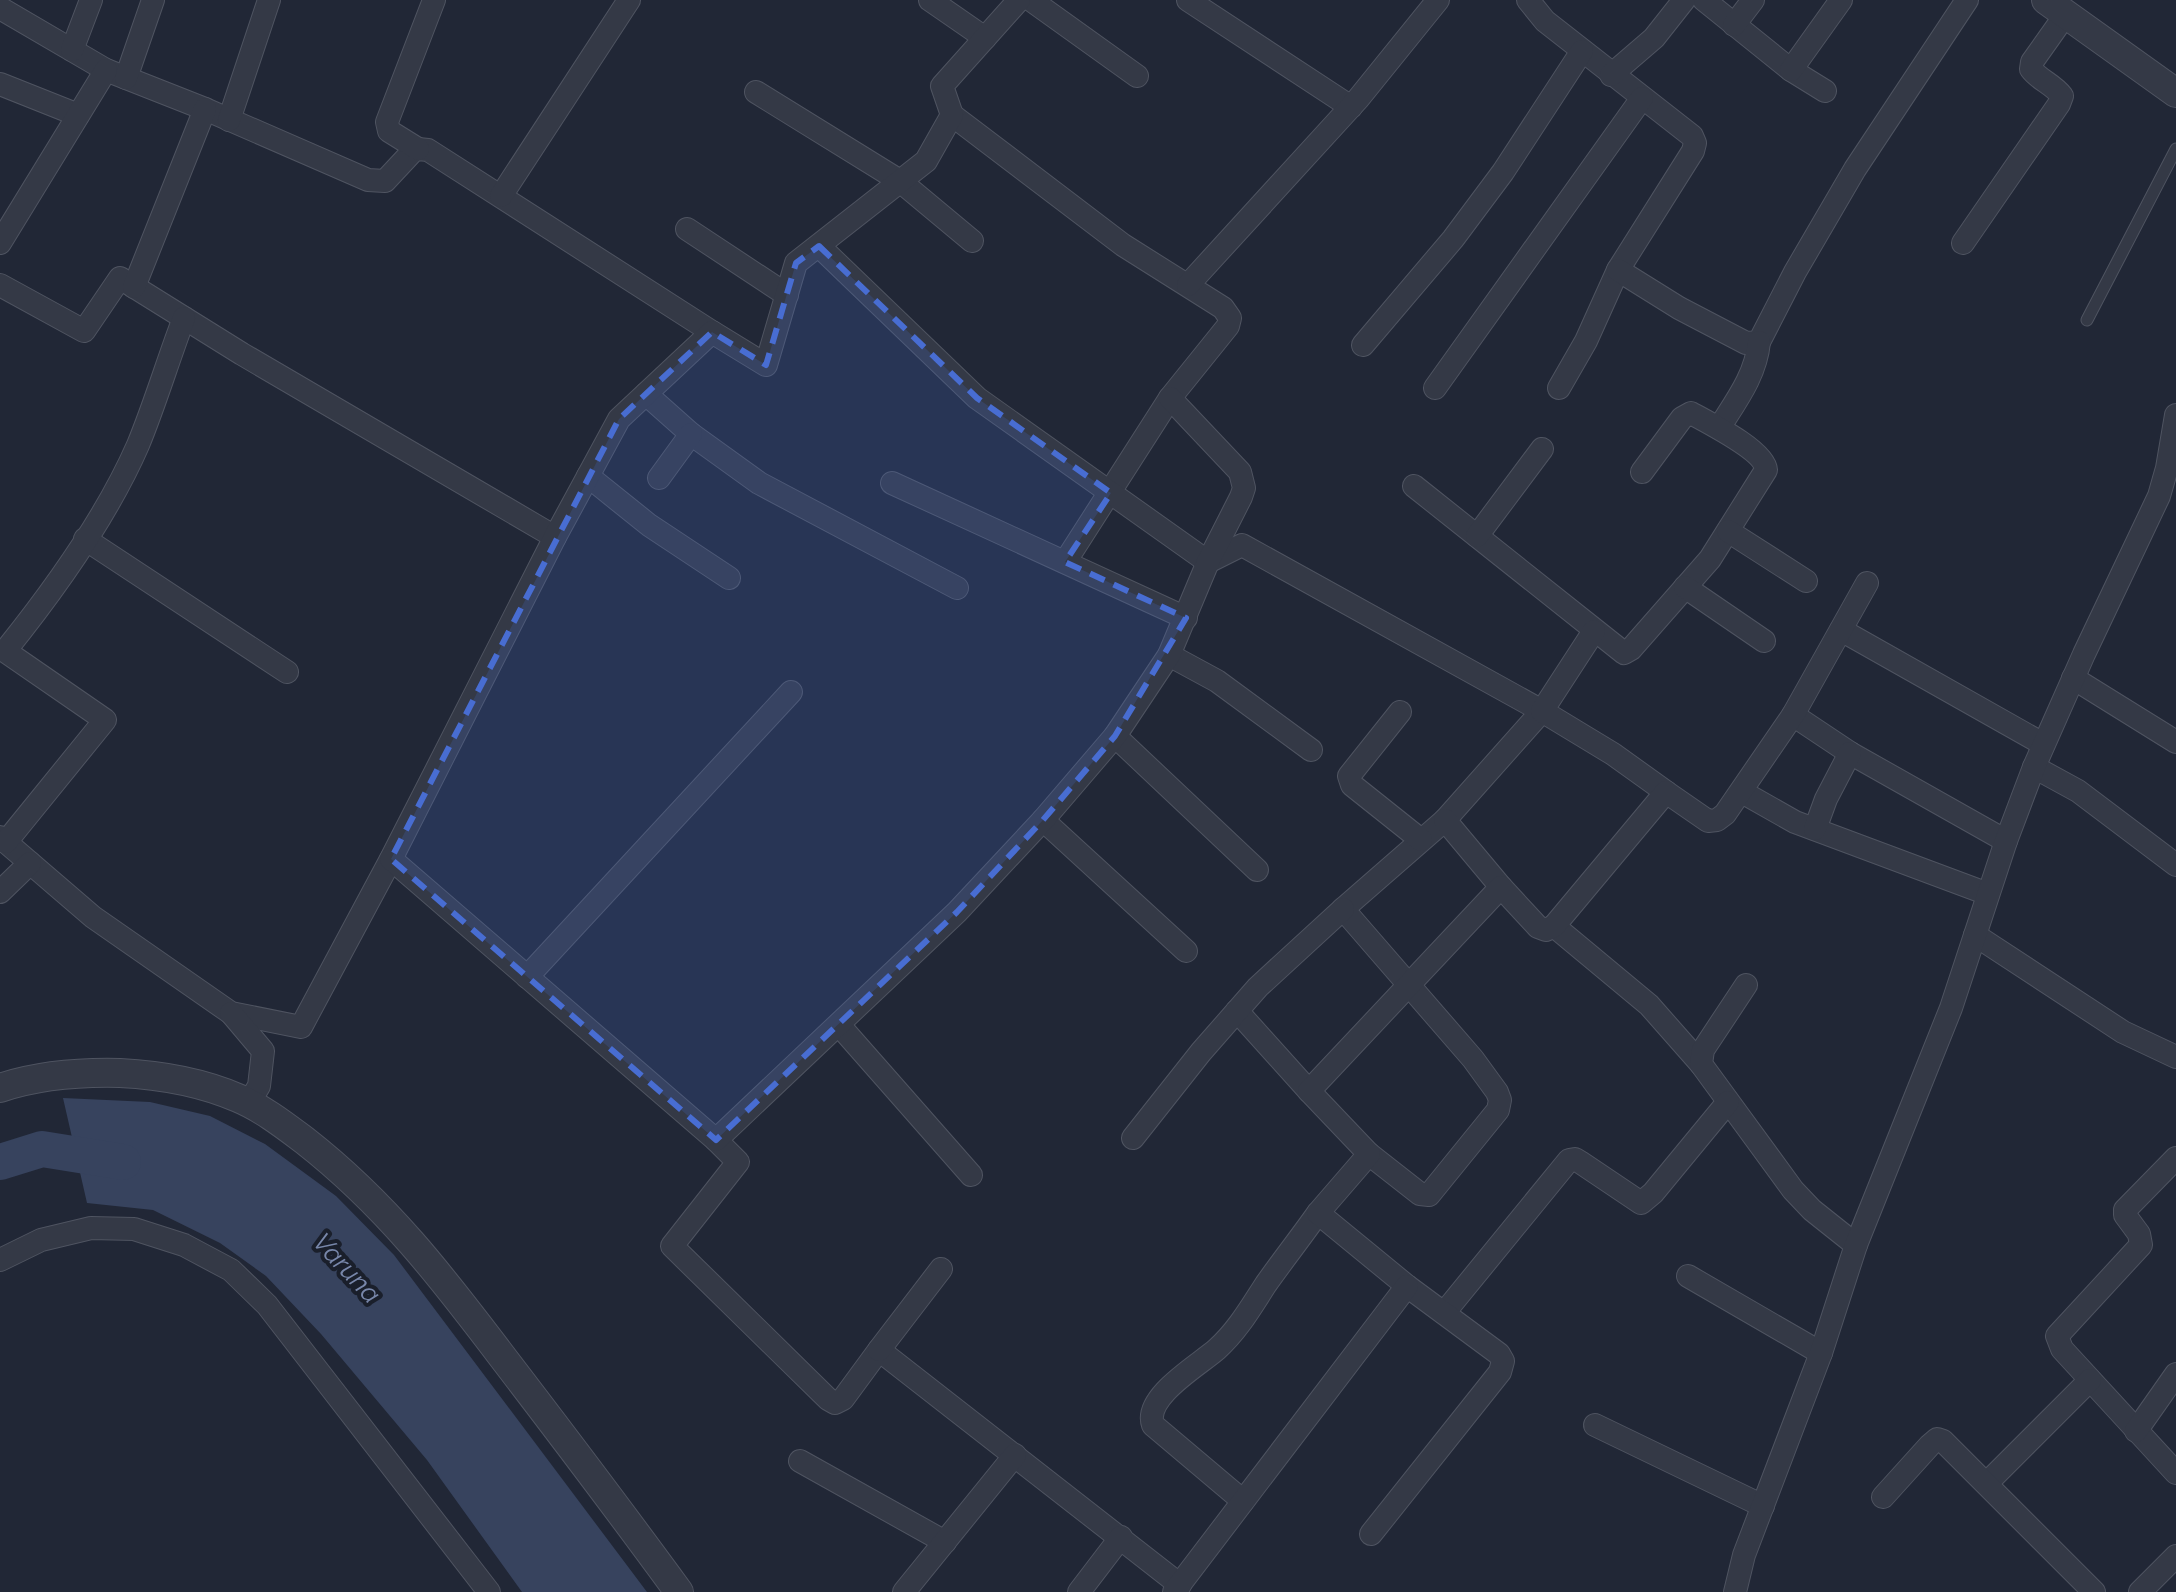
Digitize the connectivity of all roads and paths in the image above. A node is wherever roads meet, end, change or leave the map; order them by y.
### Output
1 (91, 0) edge
2 (153, 0) edge
3 (269, 0) edge
4 (434, 0) edge
5 (629, 0) edge
6 (930, 0) edge
7 (1019, 0) edge
8 (1031, 0) edge
9 (1188, 0) edge
10 (1528, 0) edge
11 (1684, 0) edge
12 (1704, 0) edge
13 (1753, 0) edge
14 (1841, 0) edge
15 (1967, 0) edge
16 (1432, 2) edge
17 (2056, 7) edge
18 (0, 8) edge
19 (1734, 25) junction
20 (985, 38) junction
21 (72, 50) junction
22 (1582, 51) junction
23 (1791, 70) junction
24 (116, 74) junction
25 (1611, 75) junction
26 (1137, 76) dead end
27 (0, 84) edge
28 (1825, 91) dead end
29 (756, 92) dead end
30 (2176, 93) edge
31 (1642, 98) junction
32 (1351, 107) junction
33 (205, 109) junction
34 (78, 115) junction
35 (952, 115) junction
36 (229, 120) junction
37 (418, 149) junction
38 (2176, 149) edge
39 (900, 181) junction
40 (501, 196) junction
41 (687, 229) dead end
42 (972, 241) dead end
43 (0, 243) edge
44 (1963, 243) dead end
45 (819, 246) junction
46 (1618, 270) junction
47 (0, 285) edge
48 (1188, 285) junction
49 (134, 287) junction
50 (787, 295) junction
51 (184, 318) junction
52 (2087, 320) dead end
53 (712, 332) junction
54 (1759, 342) junction
55 (1363, 345) dead end
56 (1435, 388) dead end
57 (1559, 388) dead end
58 (646, 394) junction
59 (1170, 398) junction
60 (2176, 415) edge
61 (1719, 428) junction
62 (691, 434) junction
63 (1542, 449) dead end
64 (1642, 472) dead end
65 (588, 476) junction
66 (659, 478) dead end
67 (892, 483) dead end
68 (1414, 486) dead end
69 (1111, 493) junction
70 (2168, 502) edge
71 (1728, 531) junction
72 (1477, 536) junction
73 (555, 537) junction
74 (85, 539) junction
75 (1065, 562) junction
76 (1208, 562) junction
77 (729, 578) dead end
78 (1806, 581) dead end
79 (1867, 583) dead end
80 (1685, 587) junction
81 (957, 588) dead end
82 (1186, 618) junction
83 (1841, 630) junction
84 (1594, 631) junction
85 (1764, 641) dead end
86 (1169, 655) junction
87 (287, 672) dead end
88 (2073, 678) junction
89 (791, 692) dead end
90 (1542, 711) junction
91 (1400, 712) dead end
92 (1793, 715) junction
93 (1115, 736) junction
94 (2176, 742) edge
95 (2043, 744) junction
96 (1311, 750) dead end
97 (1850, 753) junction
98 (2034, 767) junction
99 (1666, 792) junction
100 (1742, 792) junction
101 (1043, 820) junction
102 (1445, 820) junction
103 (1815, 829) junction
104 (3, 840) edge
105 (1421, 840) junction
106 (2006, 841) junction
107 (391, 859) junction
108 (30, 863) junction
109 (2176, 865) edge
110 (1257, 870) dead end
111 (1501, 887) junction
112 (0, 892) edge
113 (1988, 894) junction
114 (1343, 909) junction
115 (1554, 926) junction
116 (1975, 935) junction
117 (1186, 951) dead end
118 (527, 977) junction
119 (1408, 983) junction
120 (1746, 985) dead end
121 (1237, 1011) junction
122 (231, 1013) junction
123 (839, 1025) junction
124 (2176, 1057) edge
125 (1701, 1064) junction
126 (0, 1088) edge
127 (1309, 1091) junction
128 (1728, 1102) junction
129 (248, 1104) junction
130 (1133, 1138) dead end
131 (716, 1140) junction
132 (1369, 1154) junction
133 (2176, 1158) edge
134 (971, 1175) dead end
135 (1318, 1213) junction
136 (1856, 1245) junction
137 (0, 1260) edge
138 (941, 1269) dead end
139 (1688, 1276) dead end
140 (1407, 1286) junction
141 (1444, 1313) junction
142 (879, 1350) junction
143 (1821, 1353) junction
144 (2176, 1374) edge
145 (2090, 1380) junction
146 (1595, 1425) dead end
147 (2136, 1431) junction
148 (1015, 1455) junction
149 (800, 1461) dead end
150 (2176, 1473) edge
151 (1987, 1483) junction
152 (1883, 1497) dead end
153 (1243, 1501) junction
154 (1763, 1506) junction
155 (1371, 1534) dead end
156 (1121, 1537) junction
157 (945, 1542) junction
158 (2176, 1556) edge
159 (1177, 1588) edge
160 (912, 1589) edge
161 (489, 1592) edge
162 (679, 1592) edge
163 (1079, 1592) edge
164 (1735, 1592) edge
165 (2094, 1592) edge
166 (2140, 1592) edge

1 - 21 street
2 - 24 street
3 - 36 street
4 - 37 street
5 - 40 street
6 - 20 street
7 - 20 street
8 - 26 street
9 - 32 street
10 - 22 street
11 - 25 street
12 - 19 street
13 - 19 street
14 - 23 street
15 - 54 street
16 - 32 street
17 - 30 street
17 - 44 street
18 - 21 street
19 - 23 street
20 - 35 street
21 - 24 street
22 - 25 street
22 - 55 street
23 - 28 street
24 - 33 street
24 - 34 street
25 - 31 street
27 - 34 street
29 - 39 street
31 - 46 street
31 - 56 street
32 - 48 street
33 - 36 street
33 - 49 street
34 - 43 street
35 - 39 street
35 - 48 street
36 - 37 street
37 - 40 street
38 - 52 lane
39 - 42 street
39 - 45 street
40 - 53 street
41 - 50 street
45 - 50 street
45 - 69 street
46 - 54 street
46 - 57 street
47 - 49 street
48 - 59 street
49 - 51 street
50 - 53 street
51 - 73 street
51 - 74 street
53 - 58 street
54 - 61 street
58 - 62 street
58 - 65 street
59 - 69 street
59 - 76 street
60 - 70 street
61 - 64 street
61 - 71 street
62 - 66 street
62 - 81 street
63 - 72 street
65 - 73 street
65 - 77 street
67 - 75 street
68 - 72 street
69 - 75 street
69 - 76 street
70 - 88 street
71 - 78 street
71 - 80 street
72 - 84 street
73 - 107 street
74 - 87 street
74 - 104 street
75 - 82 street
76 - 82 street
76 - 90 street
79 - 83 street
80 - 84 street
80 - 85 street
82 - 86 street
83 - 92 street
83 - 95 street
84 - 90 street
86 - 93 street
86 - 96 street
88 - 94 street
88 - 95 street
89 - 118 street
90 - 99 street
90 - 102 street
91 - 105 street
92 - 97 street
92 - 100 street
93 - 101 street
93 - 110 street
95 - 98 street
97 - 103 street
97 - 106 street
98 - 106 street
98 - 109 street
99 - 100 street
99 - 115 street
100 - 103 street
101 - 117 street
101 - 123 street
102 - 105 street
102 - 111 street
103 - 113 street
104 - 108 street
105 - 114 street
106 - 113 street
107 - 118 street
107 - 122 street
108 - 112 street
108 - 122 street
111 - 115 street
111 - 119 street
113 - 116 street
114 - 119 street
114 - 121 street
115 - 125 street
116 - 124 street
116 - 136 street
118 - 131 street
119 - 127 street
119 - 132 street
120 - 125 street
121 - 127 street
121 - 130 street
122 - 129 street
123 - 131 street
123 - 134 street
125 - 128 street
126 - 129 street
127 - 132 street
128 - 136 street
128 - 141 street
129 - 162 street
131 - 142 street
132 - 135 street
133 - 145 street
135 - 140 street
135 - 153 street
136 - 143 street
137 - 161 street
138 - 142 street
139 - 143 street
140 - 141 street
140 - 153 street
141 - 155 street
142 - 148 street
143 - 154 street
144 - 147 street
145 - 147 street
145 - 151 street
146 - 154 street
147 - 150 street
148 - 156 street
148 - 157 street
149 - 157 street
151 - 152 street
151 - 165 street
153 - 159 street
154 - 164 street
156 - 159 street
156 - 163 street
157 - 160 street
158 - 166 street

